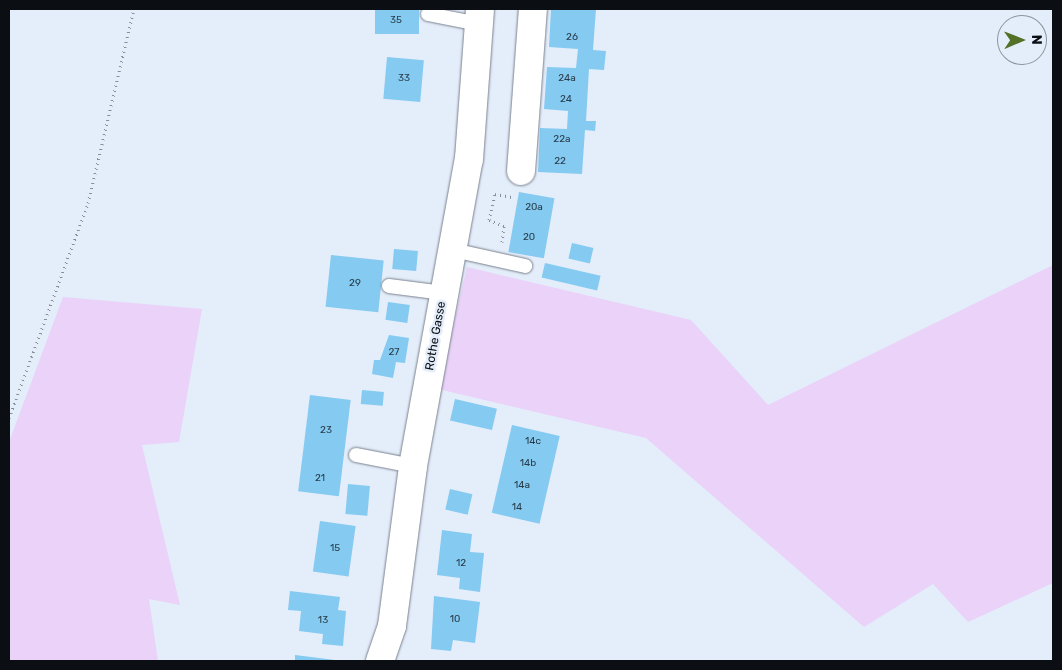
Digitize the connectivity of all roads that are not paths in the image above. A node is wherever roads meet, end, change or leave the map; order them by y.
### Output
1 (533, 9) edge
2 (428, 14) dead end
3 (480, 16) edge
4 (521, 172) dead end
5 (453, 250) junction
6 (525, 266) dead end
7 (389, 286) dead end
8 (444, 293) junction
9 (356, 455) dead end
10 (413, 466) junction
11 (380, 661) edge

1 - 4 street
2 - 3 lane
3 - 5 street, Rothe Gasse
5 - 6 lane
5 - 8 street, Rothe Gasse
7 - 8 lane
8 - 10 street, Rothe Gasse
9 - 10 lane
10 - 11 street, Rothe Gasse

